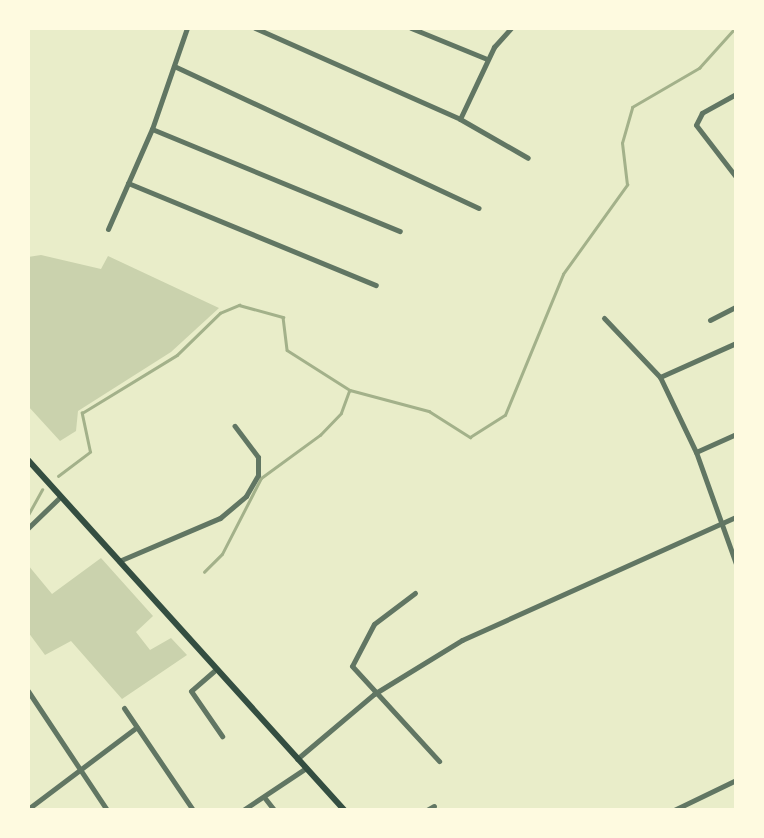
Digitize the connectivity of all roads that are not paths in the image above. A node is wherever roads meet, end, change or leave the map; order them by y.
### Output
1 (187, 28) edge
2 (256, 28) edge
3 (411, 28) edge
4 (511, 28) edge
5 (488, 59) junction
6 (174, 66) junction
7 (736, 94) edge
8 (460, 120) junction
9 (152, 129) junction
10 (528, 158) dead end
11 (736, 178) edge
12 (128, 183) junction
13 (736, 198) edge
14 (479, 208) dead end
15 (108, 228) dead end
16 (400, 231) dead end
17 (376, 285) dead end
18 (736, 308) edge
19 (604, 318) dead end
20 (710, 320) dead end
21 (736, 344) edge
22 (660, 377) junction
23 (235, 426) dead end
24 (736, 434) edge
25 (696, 452) junction
26 (28, 460) edge
27 (60, 498) junction
28 (736, 517) edge
29 (719, 525) junction
30 (28, 528) edge
31 (116, 562) junction
32 (736, 564) edge
33 (416, 593) dead end
34 (214, 671) junction
35 (28, 691) edge
36 (374, 694) junction
37 (124, 708) dead end
38 (137, 727) junction
39 (222, 736) dead end
40 (297, 758) junction
41 (440, 760) dead end
42 (306, 768) junction
43 (80, 771) junction
44 (736, 780) edge
45 (264, 796) junction
46 (434, 806) dead end
47 (28, 809) edge
48 (107, 810) edge
49 (194, 810) edge
50 (243, 810) edge
51 (274, 810) edge
52 (344, 810) edge
53 (426, 810) edge
54 (674, 810) edge

1 - 6 street
2 - 8 street
3 - 5 street
4 - 5 street
5 - 8 street
6 - 9 street
6 - 14 street
7 - 11 street
8 - 10 street
9 - 12 street
9 - 16 street
11 - 13 street
12 - 15 street
12 - 17 street
18 - 20 street
19 - 22 street
21 - 22 street
22 - 25 street
23 - 31 street
24 - 25 street
25 - 29 street
26 - 27 main road
27 - 30 street
27 - 31 main road
28 - 29 street
29 - 32 street
29 - 36 street
31 - 34 main road
33 - 36 street
34 - 39 street
34 - 40 main road
35 - 43 street
36 - 40 street
36 - 41 street
37 - 38 street
38 - 43 street
38 - 49 street
40 - 42 main road
42 - 45 street
42 - 52 main road
43 - 47 street
43 - 48 street
44 - 54 street
45 - 50 street
45 - 51 street
46 - 53 street

